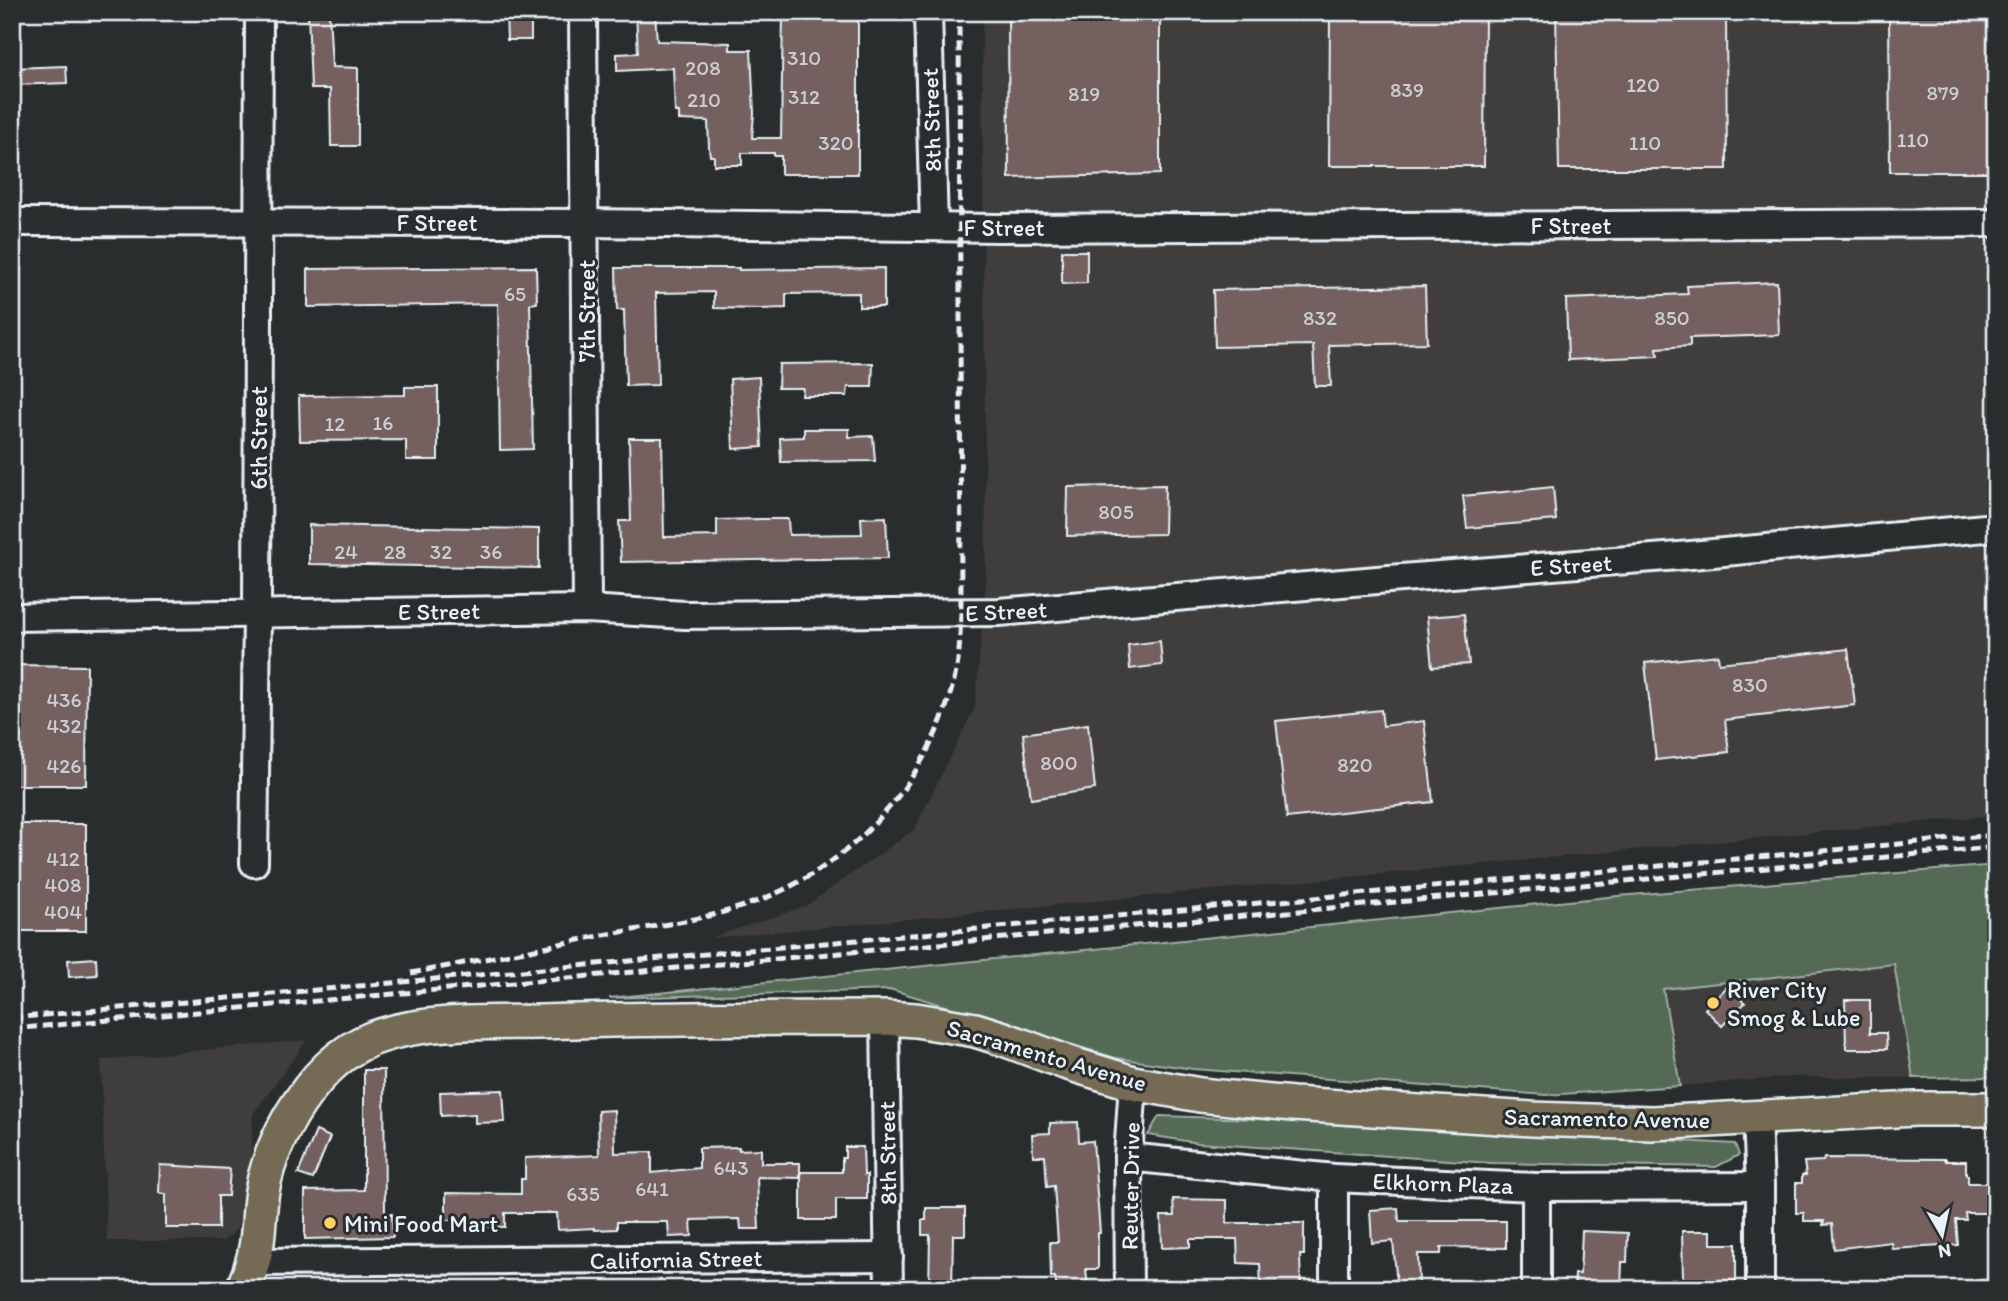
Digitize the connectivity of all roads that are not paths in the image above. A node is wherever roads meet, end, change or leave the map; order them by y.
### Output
1 (259, 12) edge
2 (583, 12) edge
3 (928, 12) edge
4 (259, 221) junction
5 (12, 222) edge
6 (585, 223) junction
7 (1996, 223) edge
8 (934, 227) junction
9 (1996, 527) edge
10 (587, 609) junction
11 (257, 613) junction
12 (12, 617) edge
13 (254, 863) dead end
14 (885, 1018) junction
15 (1133, 1083) junction
16 (1996, 1109) edge
17 (1757, 1118) junction
18 (1128, 1157) junction
19 (1334, 1178) junction
20 (1760, 1186) junction
21 (1536, 1187) junction
22 (889, 1257) junction
23 (248, 1275) edge
24 (889, 1289) edge
25 (1129, 1289) edge
26 (1334, 1289) edge
27 (1536, 1289) edge
28 (1760, 1289) edge

1 - 4 street, 6th Street
2 - 6 street, 7th Street
3 - 8 street, 8th Street
4 - 5 street, F Street
4 - 6 street, F Street
4 - 11 street, 6th Street
6 - 8 street, F Street
6 - 10 street, 7th Street
7 - 8 street, F Street
9 - 10 street, E Street
10 - 11 street, E Street
11 - 12 street, E Street
11 - 13 street, 6th Street
14 - 15 main road, Sacramento Avenue
14 - 22 street, 8th Street
14 - 23 main road, Sacramento Avenue
15 - 17 main road, Sacramento Avenue
15 - 18 street, Reuter Drive
16 - 17 main road, Sacramento Avenue
17 - 20 street
18 - 19 street, Elkhorn Plaza
18 - 25 street, Reuter Drive
19 - 21 street, Elkhorn Plaza
19 - 26 street
20 - 21 street, Elkhorn Plaza
20 - 28 street
21 - 27 street
22 - 23 street, California Street
22 - 24 street, 8th Street

